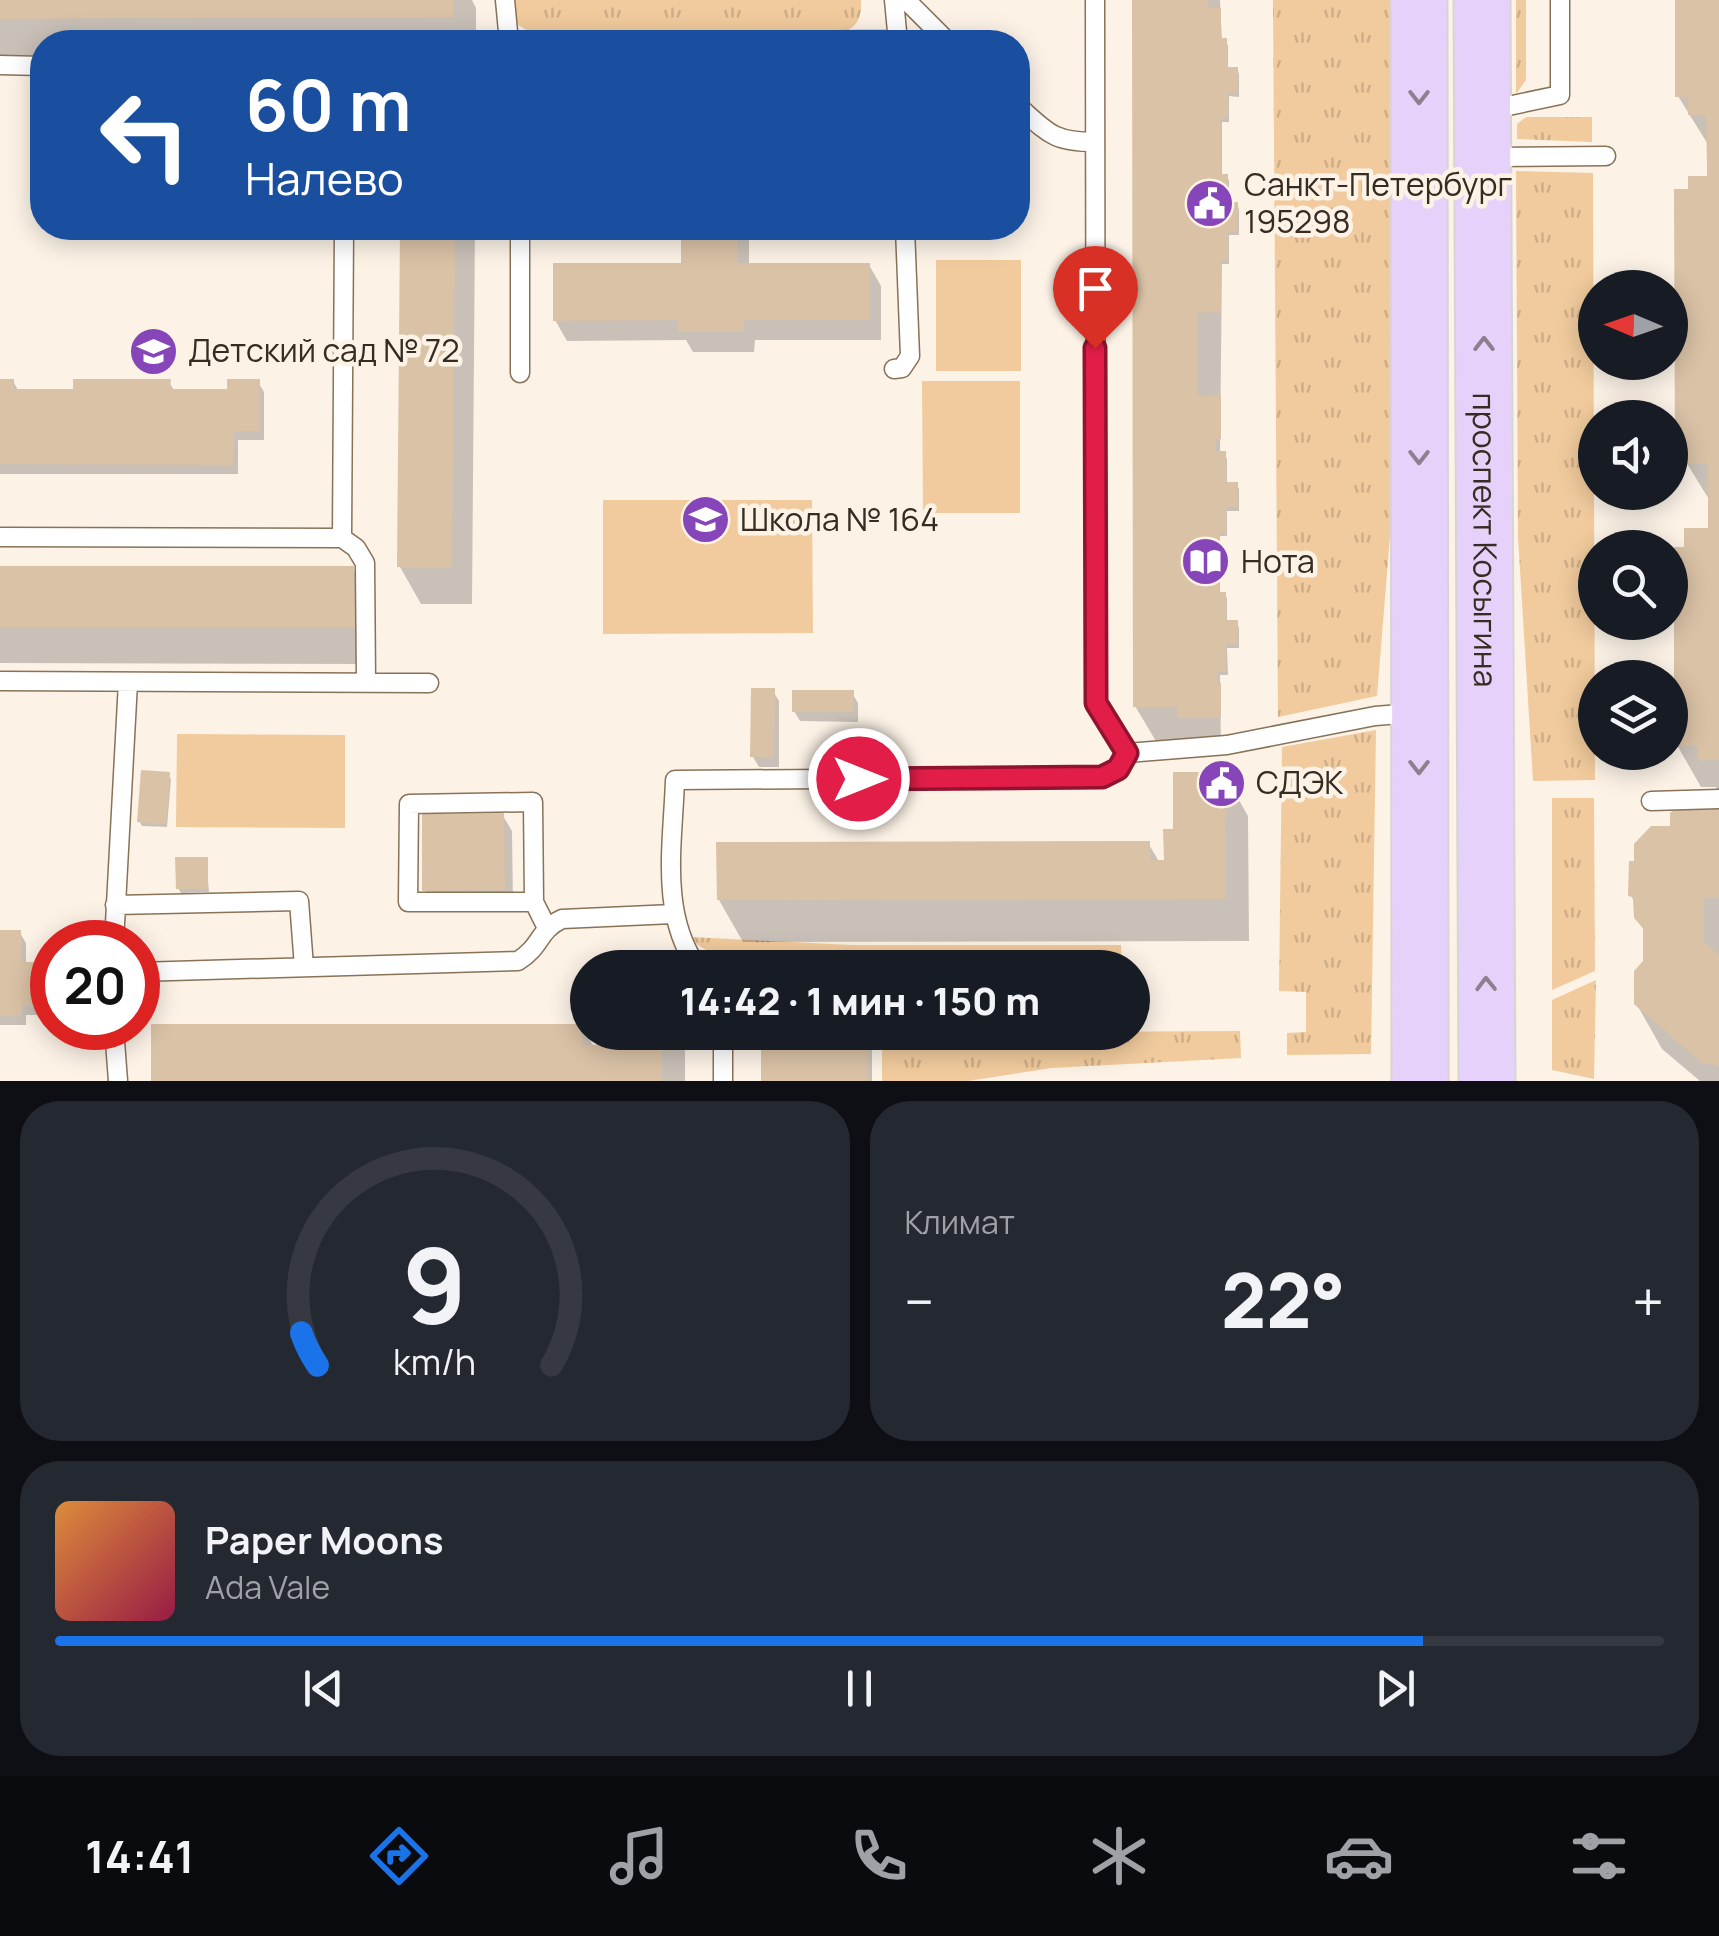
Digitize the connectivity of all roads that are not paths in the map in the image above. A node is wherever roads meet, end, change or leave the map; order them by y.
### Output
1 (506, 0) edge
2 (894, 0) edge
3 (906, 0) edge
4 (1096, 0) edge
5 (1420, 0) edge
6 (1482, 0) edge
7 (1560, 0) edge
8 (508, 30) edge
9 (897, 30) edge
10 (936, 30) edge
11 (0, 66) edge
12 (30, 66) edge
13 (1030, 116) edge
14 (1483, 134) junction
15 (1095, 142) junction
16 (1606, 156) dead end
17 (344, 240) edge
18 (520, 240) edge
19 (906, 240) edge
20 (894, 369) dead end
21 (520, 373) dead end
22 (0, 537) edge
23 (342, 538) junction
24 (0, 681) edge
25 (128, 682) junction
26 (366, 682) junction
27 (429, 683) dead end
28 (1419, 712) junction
29 (1127, 753) junction
30 (1719, 799) edge
31 (1650, 801) dead end
32 (534, 902) junction
33 (115, 905) junction
34 (673, 914) junction
35 (115, 920) edge
36 (546, 926) junction
37 (685, 950) edge
38 (304, 967) junction
39 (160, 971) edge
40 (116, 1050) edge
41 (724, 1050) edge
42 (118, 1081) edge
43 (723, 1081) edge
44 (1420, 1081) edge
45 (1486, 1081) edge

1 - 8 lane
2 - 9 lane
3 - 10 lane
4 - 15 lane
5 -> 28 main road, проспект Косыгина
6 - 14 main road, проспект Косыгина
7 - 14 lane
11 - 12 lane
13 - 15 lane
14 - 16 lane
45 -> 14 main road, проспект Косыгина
15 - 29 lane
17 - 23 lane
18 - 21 lane
19 - 20 lane
22 - 23 lane
23 - 26 lane
24 - 25 lane
25 - 26 lane
25 - 33 lane
26 - 27 lane
28 - 29 lane
28 -> 44 main road, проспект Косыгина
29 - 34 lane
30 - 31 lane
32 - 32 lane
32 - 36 lane
33 - 35 lane
33 - 38 lane
34 - 36 lane
34 - 37 lane
36 - 38 lane
38 - 39 lane
40 - 42 lane
41 - 43 lane

